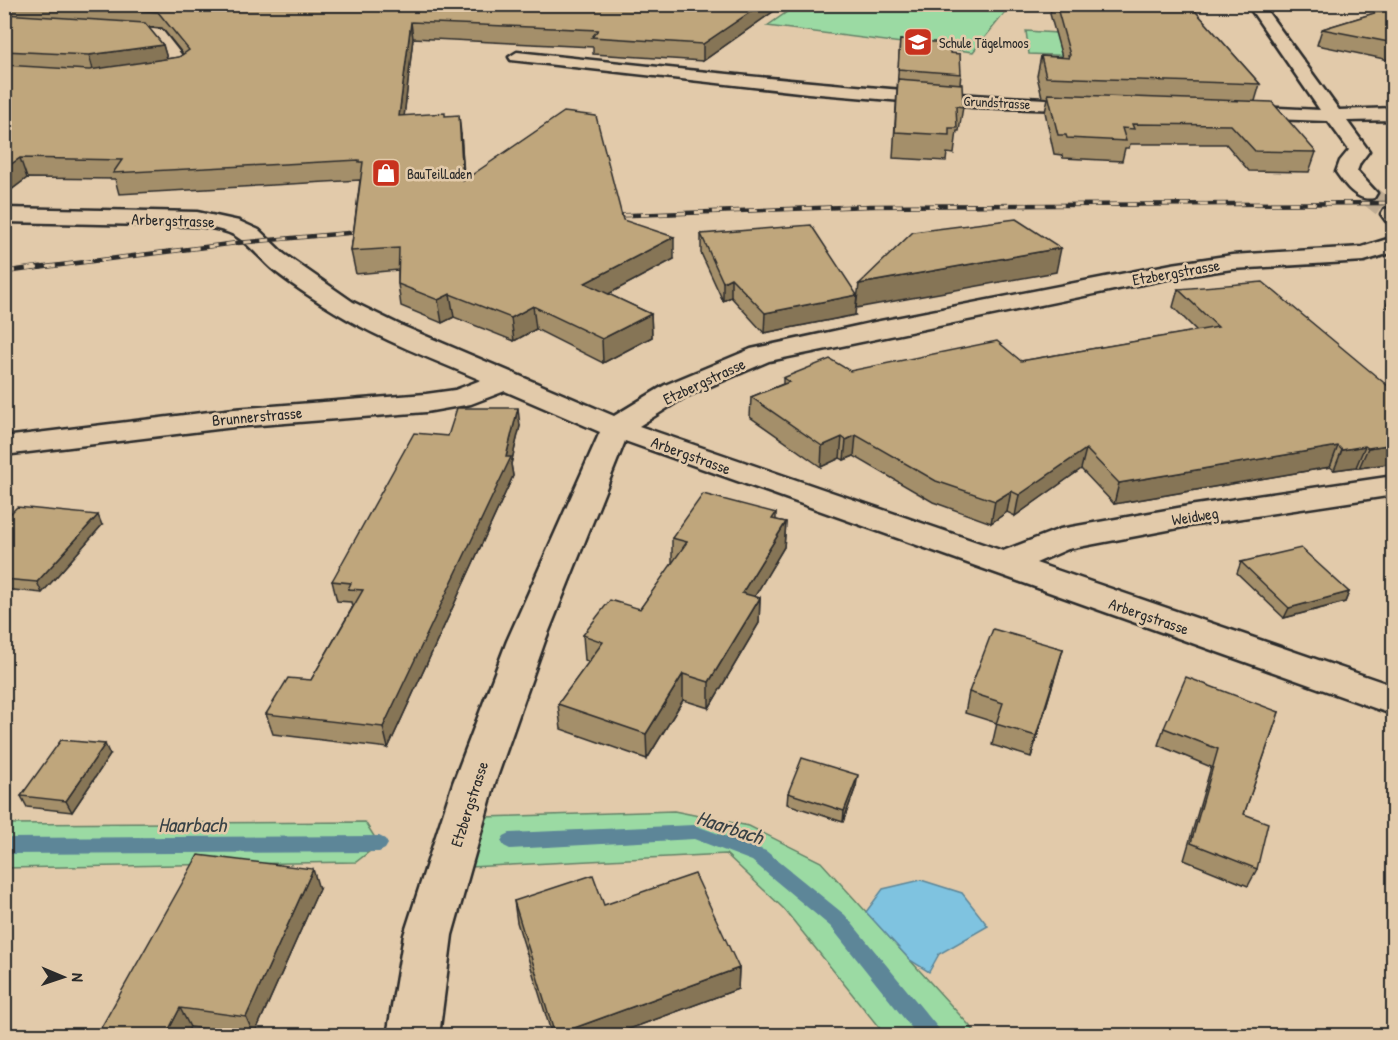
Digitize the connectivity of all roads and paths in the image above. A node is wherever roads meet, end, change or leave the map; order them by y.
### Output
1 (1254, 4) edge
2 (87, 28) edge
3 (517, 57) edge
4 (131, 75) edge
5 (1114, 107) edge
6 (1221, 111) edge
7 (1394, 114) edge
8 (1335, 116) junction
9 (1366, 193) tunnel mouth
10 (4, 215) edge
11 (1394, 244) edge
12 (507, 380) junction
13 (616, 428) junction
14 (4, 446) edge
15 (1394, 485) edge
16 (1001, 565) junction
17 (1394, 701) edge
18 (413, 1035) edge

1 - 8 street
2 - 4 street
3 - 5 street, Grundstrasse
6 - 8 street
7 - 8 street
8 - 9 street
10 - 12 street, Arbergstrasse
11 - 13 street, Etzbergstrasse
12 - 13 street, Arbergstrasse
12 - 14 street, Brunnerstrasse
13 - 16 street, Arbergstrasse
13 - 18 street, Etzbergstrasse
15 - 16 street, Weidweg
16 - 17 street, Arbergstrasse

